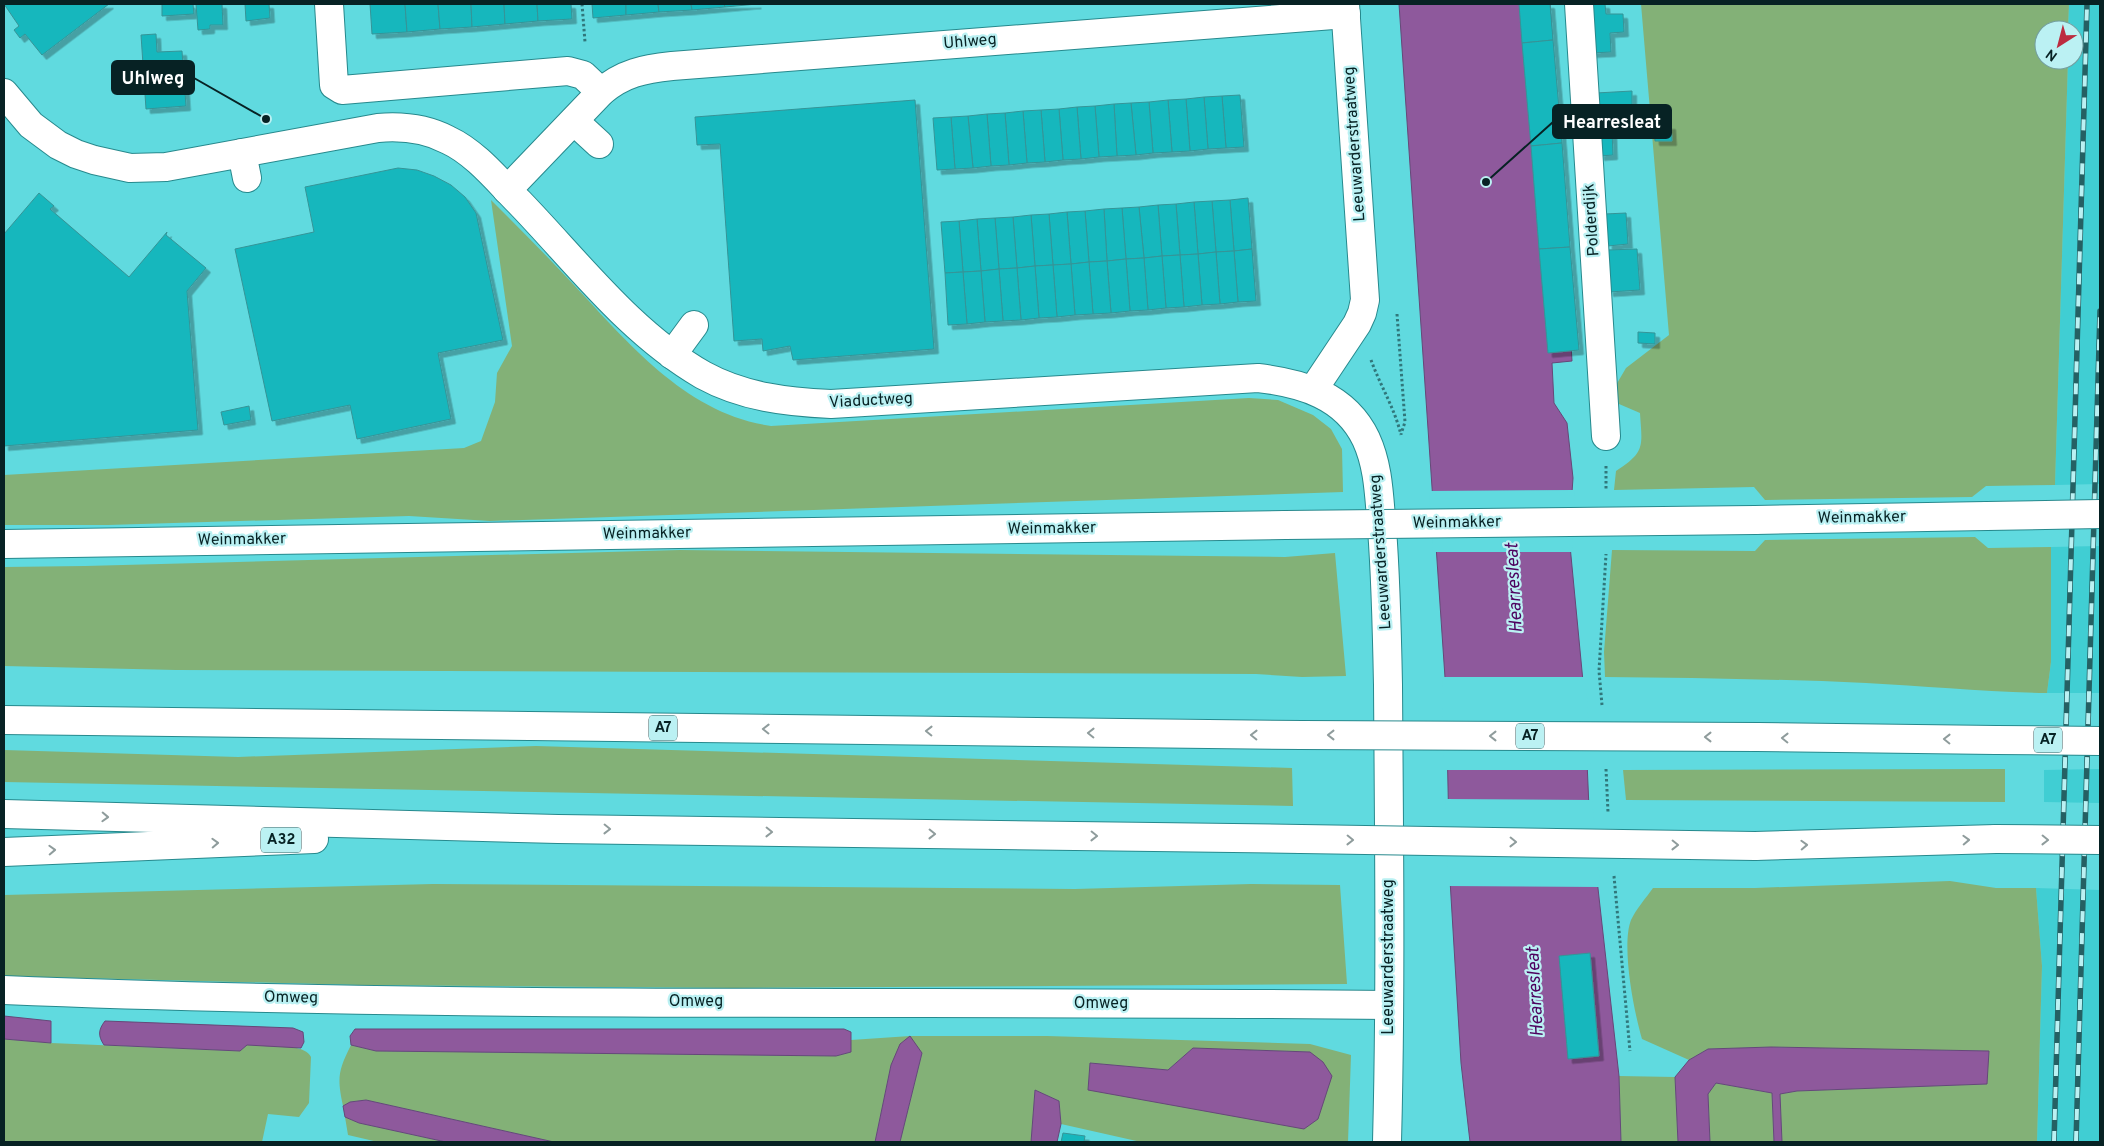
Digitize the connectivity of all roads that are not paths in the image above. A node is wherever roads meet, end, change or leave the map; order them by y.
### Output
1 (329, 4) edge
2 (1579, 4) edge
3 (1346, 9) edge
4 (601, 92) junction
5 (8, 108) edge
6 (574, 121) junction
7 (599, 144) dead end
8 (507, 190) junction
9 (694, 324) dead end
10 (672, 355) junction
11 (1313, 390) junction
12 (1606, 436) dead end
13 (2100, 514) edge
14 (4, 544) edge
15 (10, 720) edge
16 (2100, 741) edge
17 (4, 814) edge
18 (558, 829) junction
19 (2100, 840) edge
20 (4, 852) edge
21 (4, 990) edge
22 (1389, 1005) junction
23 (1387, 1142) edge

1 - 4 main road
2 - 12 main road, Polderdijk
3 - 4 main road, Uhlweg
3 - 11 main road, Leeuwarderstraatweg
4 - 6 main road, Uhlweg
5 - 8 main road
6 - 7 main road
6 - 8 main road, Uhlweg
8 - 10 main road, Viaductweg
9 - 10 main road
10 - 11 main road, Viaductweg
11 - 22 main road, Leeuwarderstraatweg
13 - 14 main road, Weinmakker, bridge
16 -> 15 main road, A7, bridge
17 -> 18 main road
18 -> 19 main road, bridge
20 -> 18 main road, A32
21 - 22 main road, Omweg
22 - 23 main road, Leeuwarderstraatweg

